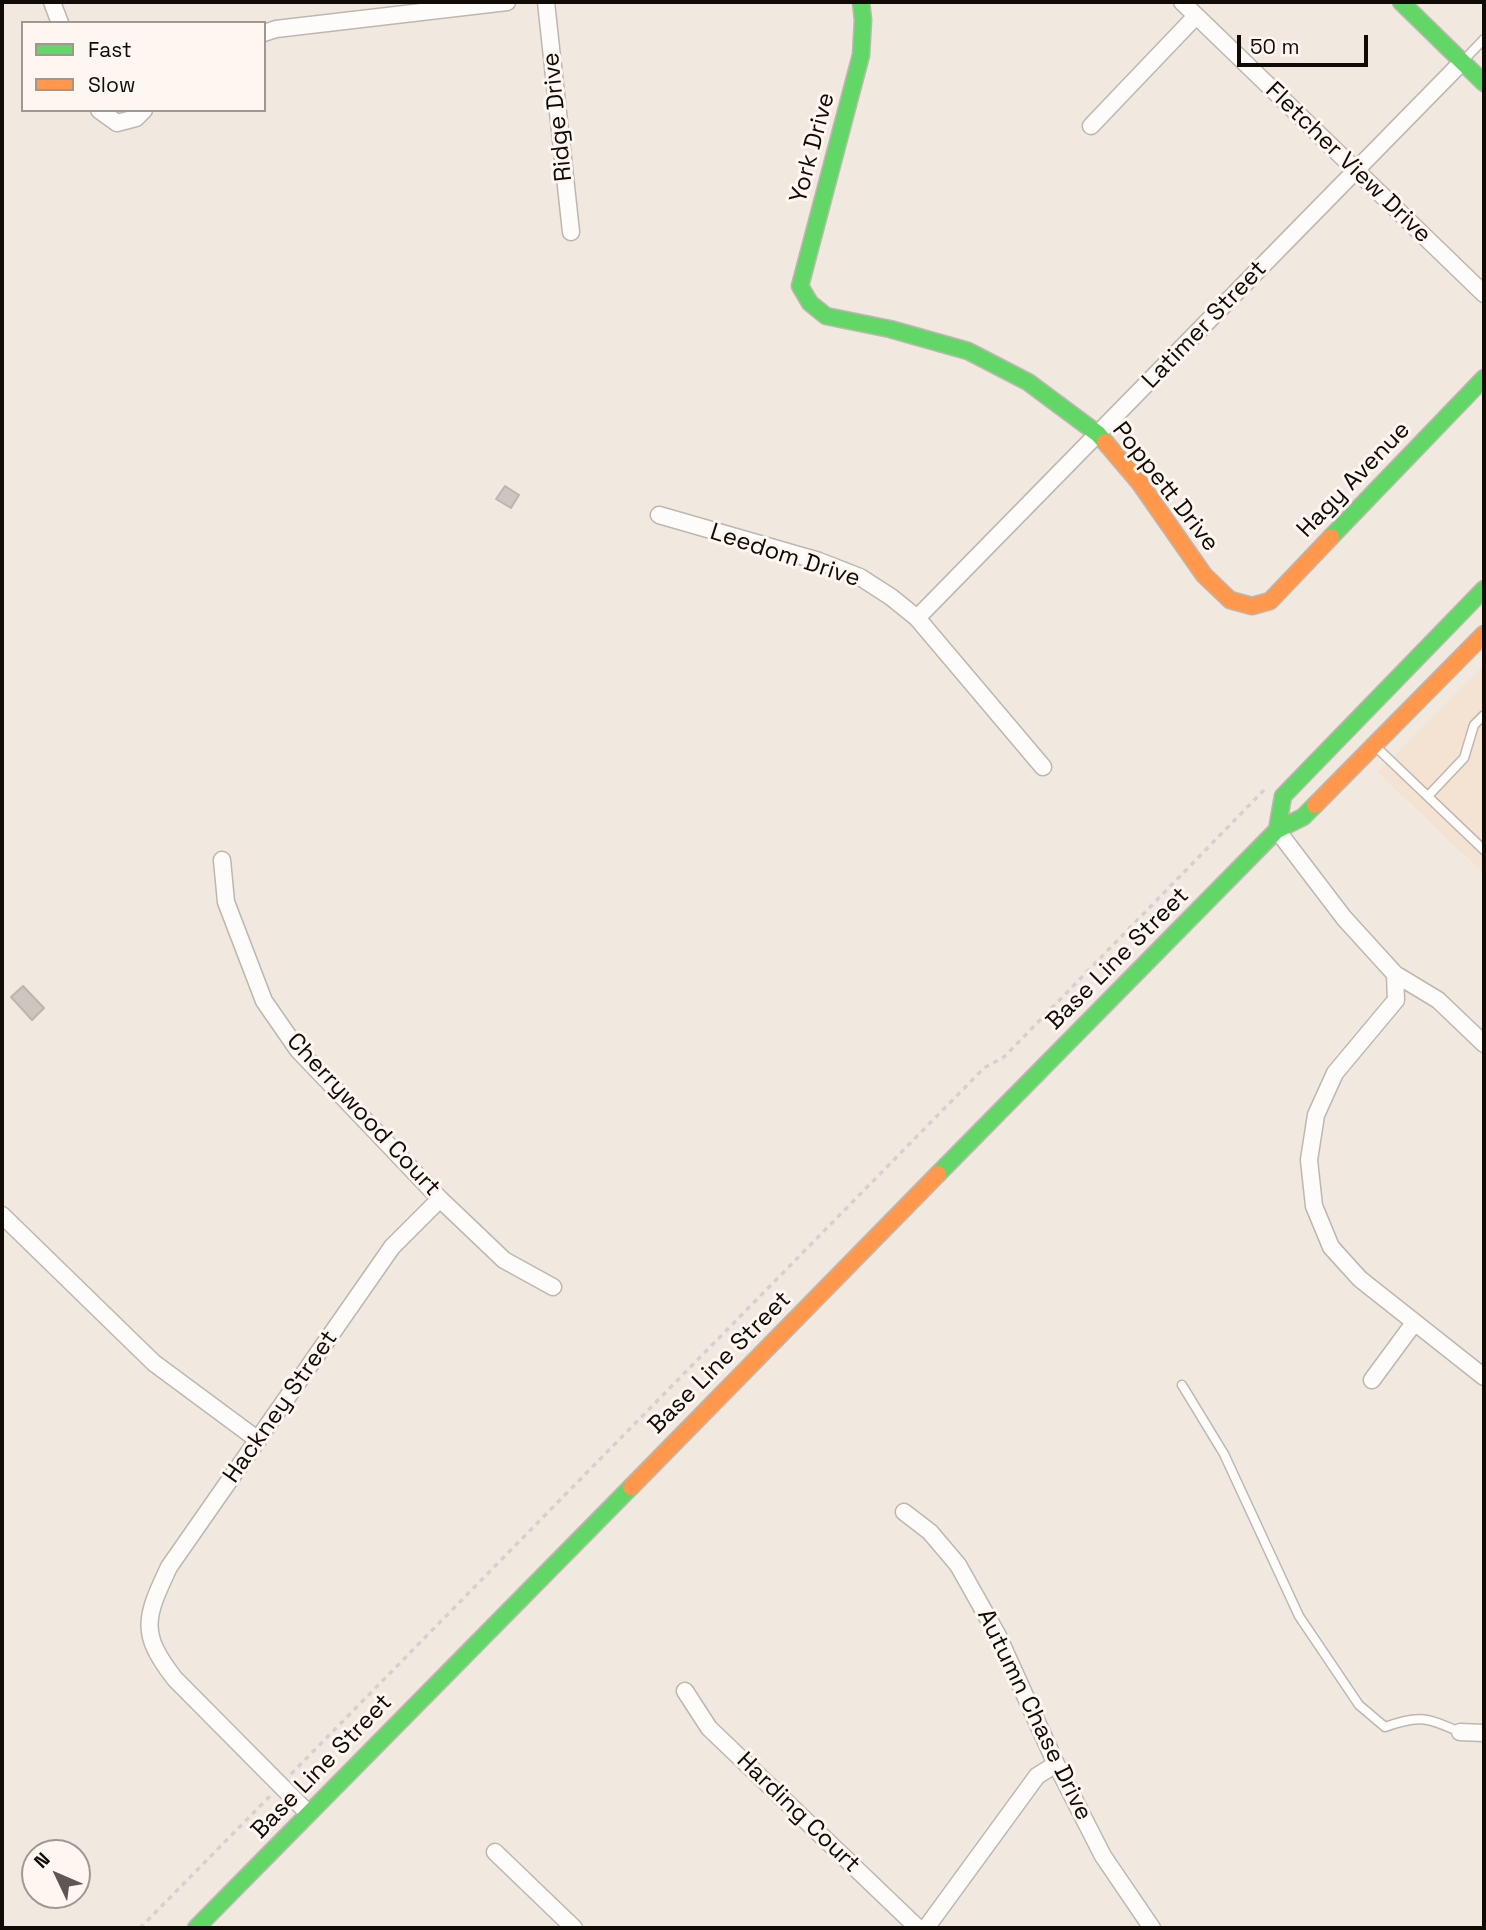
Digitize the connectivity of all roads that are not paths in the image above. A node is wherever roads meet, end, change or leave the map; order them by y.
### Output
1 (52, 2) edge
2 (508, 2) edge
3 (545, 2) edge
4 (861, 2) edge
5 (1182, 2) edge
6 (1401, 2) edge
7 (1196, 16) junction
8 (59, 21) edge
9 (266, 32) edge
10 (1484, 39) edge
11 (1462, 62) junction
12 (1484, 83) edge
13 (102, 112) edge
14 (142, 112) edge
15 (1091, 126) dead end
16 (1356, 171) junction
17 (570, 232) dead end
18 (1484, 294) edge
19 (810, 303) joint
20 (1484, 378) edge
21 (1098, 434) junction
22 (659, 515) dead end
23 (1484, 589) edge
24 (1252, 606) joint
25 (918, 618) junction
26 (1484, 634) edge
27 (1484, 715) edge
28 (1374, 745) junction
29 (1043, 767) dead end
30 (1428, 796) junction
31 (1277, 830) junction
32 (1484, 850) edge
33 (222, 860) dead end
34 (1395, 974) junction
35 (1484, 1044) edge
36 (439, 1199) junction
37 (2, 1215) edge
38 (553, 1287) dead end
39 (1414, 1323) junction
40 (1484, 1377) edge
41 (1372, 1380) dead end
42 (1182, 1385) dead end
43 (258, 1440) junction
44 (904, 1512) dead end
45 (685, 1691) dead end
46 (1460, 1732) joint
47 (1484, 1733) edge
48 (1056, 1764) junction
49 (308, 1813) junction
50 (495, 1852) dead end
51 (196, 1928) edge
52 (574, 1928) edge
53 (918, 1928) edge
54 (926, 1928) edge
55 (1152, 1928) edge

1 - 8 street
2 - 9 street
3 - 17 street, Ridge Drive
4 - 19 main road, York Drive
5 - 7 street, Fletcher View Drive
6 - 11 main road
7 - 15 street
7 - 16 street, Fletcher View Drive
10 - 11 lane
11 - 12 main road
11 - 16 street, Latimer Street
13 - 14 street
16 - 18 street, Fletcher View Drive
16 - 21 street, Latimer Street
19 - 21 main road, Poppett Drive
20 - 24 main road, Hagy Avenue
21 - 24 main road, Poppett Drive
21 - 25 street, Latimer Street
22 - 25 street, Leedom Drive
23 - 31 main road
25 - 29 street, Leedom Drive
26 - 28 main road, Base Line Street
27 - 30 lane
28 - 30 lane
28 - 31 main road, Base Line Street
30 - 32 lane
31 - 34 street
31 - 49 main road, Base Line Street
33 - 36 street, Cherrywood Court
34 - 35 street
34 - 39 street
36 - 38 street, Cherrywood Court
36 - 43 street, Hackney Street
37 - 43 street
39 - 40 street
39 - 41 street
42 - 46 lane
43 - 49 street, Hackney Street
44 - 48 street, Autumn Chase Drive
45 - 53 street, Harding Court
46 - 47 street
48 - 54 street
48 - 55 street, Autumn Chase Drive
49 - 51 main road, Base Line Street
50 - 52 street

